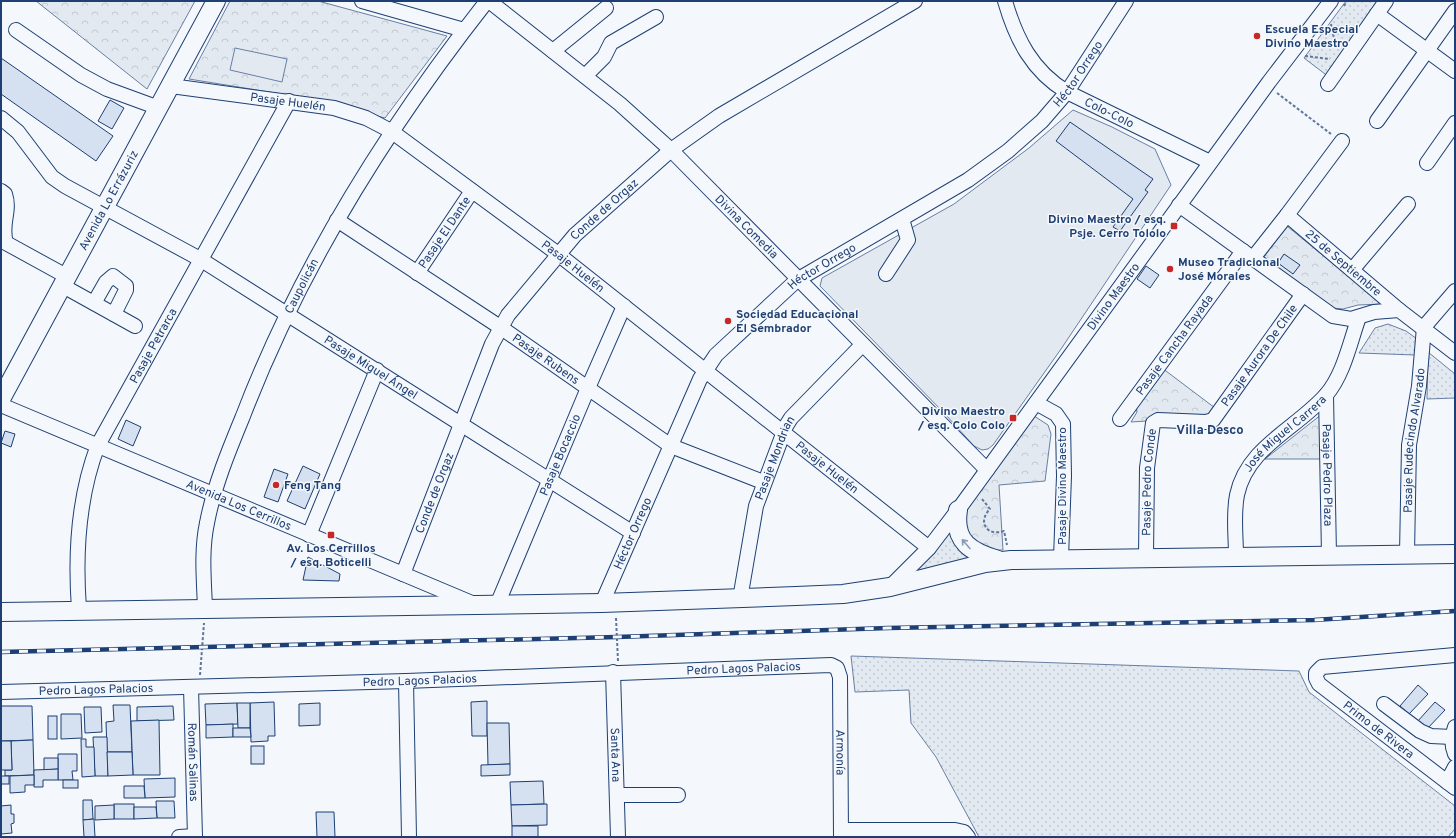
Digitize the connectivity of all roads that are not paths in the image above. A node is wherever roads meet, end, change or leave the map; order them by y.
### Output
1 (216, 1) edge
2 (362, 1) edge
3 (488, 1) edge
4 (915, 1) edge
5 (1005, 1) edge
6 (1126, 1) edge
7 (1331, 1) edge
8 (1386, 1) edge
9 (606, 8) dead end
10 (1455, 11) edge
11 (1377, 14) junction
12 (656, 17) dead end
13 (16, 30) dead end
14 (464, 30) junction
15 (1427, 51) junction
16 (553, 52) junction
17 (1455, 70) edge
18 (584, 76) junction
19 (1328, 84) dead end
20 (171, 86) junction
21 (1067, 92) junction
22 (288, 101) junction
23 (159, 108) junction
24 (1, 118) edge
25 (1377, 121) dead end
26 (1453, 130) edge
27 (391, 132) junction
28 (1342, 141) road end
29 (671, 150) junction
30 (1210, 162) junction
31 (1427, 163) dead end
32 (472, 190) junction
33 (1, 191) edge
34 (1408, 204) dead end
35 (1179, 205) junction
36 (105, 207) junction
37 (1288, 215) junction
38 (902, 219) junction
39 (337, 220) junction
40 (558, 254) junction
41 (1248, 254) junction
42 (200, 259) junction
43 (1352, 270) junction
44 (416, 273) junction
45 (886, 274) dead end
46 (797, 280) junction
47 (65, 281) junction
48 (1455, 291) edge
49 (1303, 294) junction
50 (94, 303) junction
51 (624, 306) junction
52 (1399, 310) junction
53 (288, 313) junction
54 (114, 314) junction
55 (1359, 317) junction
56 (1419, 324) junction
57 (135, 326) dead end
58 (500, 327) junction
59 (862, 345) junction
60 (1455, 354) edge
61 (377, 370) junction
62 (704, 371) junction
63 (588, 388) junction
64 (1326, 395) junction
65 (1, 399) edge
66 (1036, 403) junction
67 (1, 406) edge
68 (1215, 417) joint
69 (1120, 419) dead end
70 (461, 425) junction
71 (783, 433) junction
72 (98, 445) junction
73 (671, 446) junction
74 (987, 470) junction
75 (549, 481) junction
76 (763, 482) junction
77 (214, 494) junction
78 (958, 510) junction
79 (633, 534) junction
80 (309, 535) junction
81 (928, 548) junction
82 (1407, 554) junction
83 (1455, 554) edge
84 (1329, 555) junction
85 (1236, 556) junction
86 (1146, 557) junction
87 (1061, 558) junction
88 (1005, 560) junction
89 (403, 574) junction
90 (890, 587) junction
91 (740, 598) junction
92 (608, 603) junction
93 (476, 605) junction
94 (497, 605) junction
95 (205, 608) junction
96 (80, 609) junction
97 (1, 612) edge
98 (1455, 655) edge
99 (837, 668) joint
100 (614, 672) junction
101 (406, 681) junction
102 (195, 687) junction
103 (1, 692) edge
104 (1384, 704) dead end
105 (1454, 732) edge
106 (1455, 754) edge
107 (1455, 767) edge
108 (1451, 785) edge
109 (617, 794) junction
110 (678, 795) dead end
111 (842, 834) edge
112 (919, 834) edge
113 (966, 835) edge
114 (179, 837) edge
115 (195, 837) edge
116 (409, 837) edge
117 (618, 837) edge

1 - 20 main road, Avenida Lo Errázuriz
2 - 14 street
3 - 14 street, Caupolicán
3 - 16 street, Divina Comedia
4 - 29 street, Conde de Orgaz
5 - 21 street, Colo-Colo
6 - 21 street, Héctor Orrego
7 - 30 street, Divino Maestro
8 - 11 street
9 - 16 street
10 - 15 street
11 - 15 street
11 - 19 street
12 - 18 street
13 - 23 street
14 - 27 street, Caupolicán
15 - 17 street
15 - 25 street
16 - 18 street, Divina Comedia
18 - 29 street, Divina Comedia
20 - 22 street, Pasaje Huelén
20 - 23 main road, Avenida Lo Errázuriz
21 - 30 street, Colo-Colo
21 - 38 street, Héctor Orrego
22 - 27 street, Pasaje Huelén
22 - 42 street, Pasaje Petrarca
23 - 36 main road, Avenida Lo Errázuriz
24 - 36 street, Pasaje Miguel Ángel
26 - 31 street
27 - 32 street, Pasaje Huelén
27 - 39 street, Caupolicán
28 - 37 street, Pasaje Cancha Rayada
29 - 40 street, Conde de Orgaz
29 - 46 street, Divina Comedia
30 - 35 street, Divino Maestro
32 - 40 street, Pasaje Huelén
32 - 44 street, Pasaje El Dante
33 - 47 street
34 - 43 street
35 - 41 street
35 - 66 street, Divino Maestro
36 - 42 street, Pasaje Miguel Ángel
36 - 47 main road, Avenida Lo Errázuriz
37 - 41 street, Pasaje Cancha Rayada
37 - 43 street, 25 de Septiembre
38 - 45 street
38 - 46 street, Héctor Orrego
39 - 44 street, Pasaje Rubens
39 - 53 street, Caupolicán
40 - 51 street, Pasaje Huelén
40 - 58 street, Conde de Orgaz
41 - 49 street
41 - 69 street, Pasaje Cancha Rayada
42 - 53 street, Pasaje Miguel Ángel
42 - 72 street, Pasaje Petrarca
43 - 52 street, 25 de Septiembre
44 - 58 street, Pasaje Rubens
46 - 59 street, Divina Comedia
46 - 62 street, Héctor Orrego
47 - 50 street
47 - 65 main road, Avenida Lo Errázuriz
48 - 56 street
49 - 55 street
49 - 68 street, Pasaje Aurora De Chile
50 - 54 street
50 - 54 street
51 - 62 street, Pasaje Huelén
51 - 63 street, Pasaje Bocaccio
52 - 55 street
52 - 56 street, 25 de Septiembre
53 - 61 street, Pasaje Miguel Ángel
53 - 77 street, Caupolicán
54 - 57 street
55 - 64 street, José Miguel Carrera
56 - 60 street
56 - 82 street, Pasaje Rudecindo Alvarado
58 - 63 street, Pasaje Rubens
58 - 70 street, Conde de Orgaz
59 - 71 street, Pasaje Mondrian
59 - 74 street, Divina Comedia
61 - 70 street, Pasaje Miguel Ángel
61 - 80 street
62 - 71 street, Pasaje Huelén
62 - 73 street, Héctor Orrego
63 - 73 street, Pasaje Rubens
63 - 75 street, Pasaje Bocaccio
64 - 84 street, Pasaje Pedro Plaza
64 - 85 street, José Miguel Carrera
66 - 74 street, Divino Maestro
66 - 87 street, Pasaje Divino Maestro
67 - 72 street, Avenida Los Cerrillos
68 - 86 street, Pasaje Pedro Conde
70 - 75 street, Pasaje Miguel Ángel
70 - 89 street, Conde de Orgaz
71 - 76 street, Pasaje Mondrian
71 - 81 street, Pasaje Huelén
72 - 77 street, Avenida Los Cerrillos
72 - 96 street, Pasaje Petrarca
73 - 76 street, Pasaje Rubens
73 - 79 street, Héctor Orrego
74 - 78 street, Divino Maestro
75 - 79 street, Pasaje Miguel Ángel
75 - 94 street, Pasaje Bocaccio
76 - 91 street, Pasaje Mondrian
77 - 80 street, Avenida Los Cerrillos
77 - 95 street, Caupolicán
78 - 81 street, Divino Maestro
88 -> 78 main road
79 - 92 street, Héctor Orrego
80 - 89 street, Avenida Los Cerrillos
81 - 90 street, Divino Maestro
82 - 83 main road
82 - 84 main road
84 - 85 main road
85 - 86 main road
86 - 87 main road
87 - 88 main road
88 - 90 main road
89 - 93 street, Avenida Los Cerrillos
90 - 91 main road
91 - 92 main road
92 - 94 main road
93 - 94 main road
93 - 95 main road
95 - 96 main road
96 - 97 main road
98 - 108 street, Primo de Rivera
99 - 100 street, Pedro Lagos Palacios
99 - 111 street, Armonía
100 - 101 street, Pedro Lagos Palacios
100 - 109 street, Santa Ana
101 - 102 street, Pedro Lagos Palacios
101 - 116 street
102 - 103 street, Pedro Lagos Palacios
102 - 115 street, Román Salinas
104 - 105 street
105 - 106 street
107 - 108 street
109 - 110 street
109 - 117 street, Santa Ana
111 - 112 street
112 - 113 street
114 - 115 street

